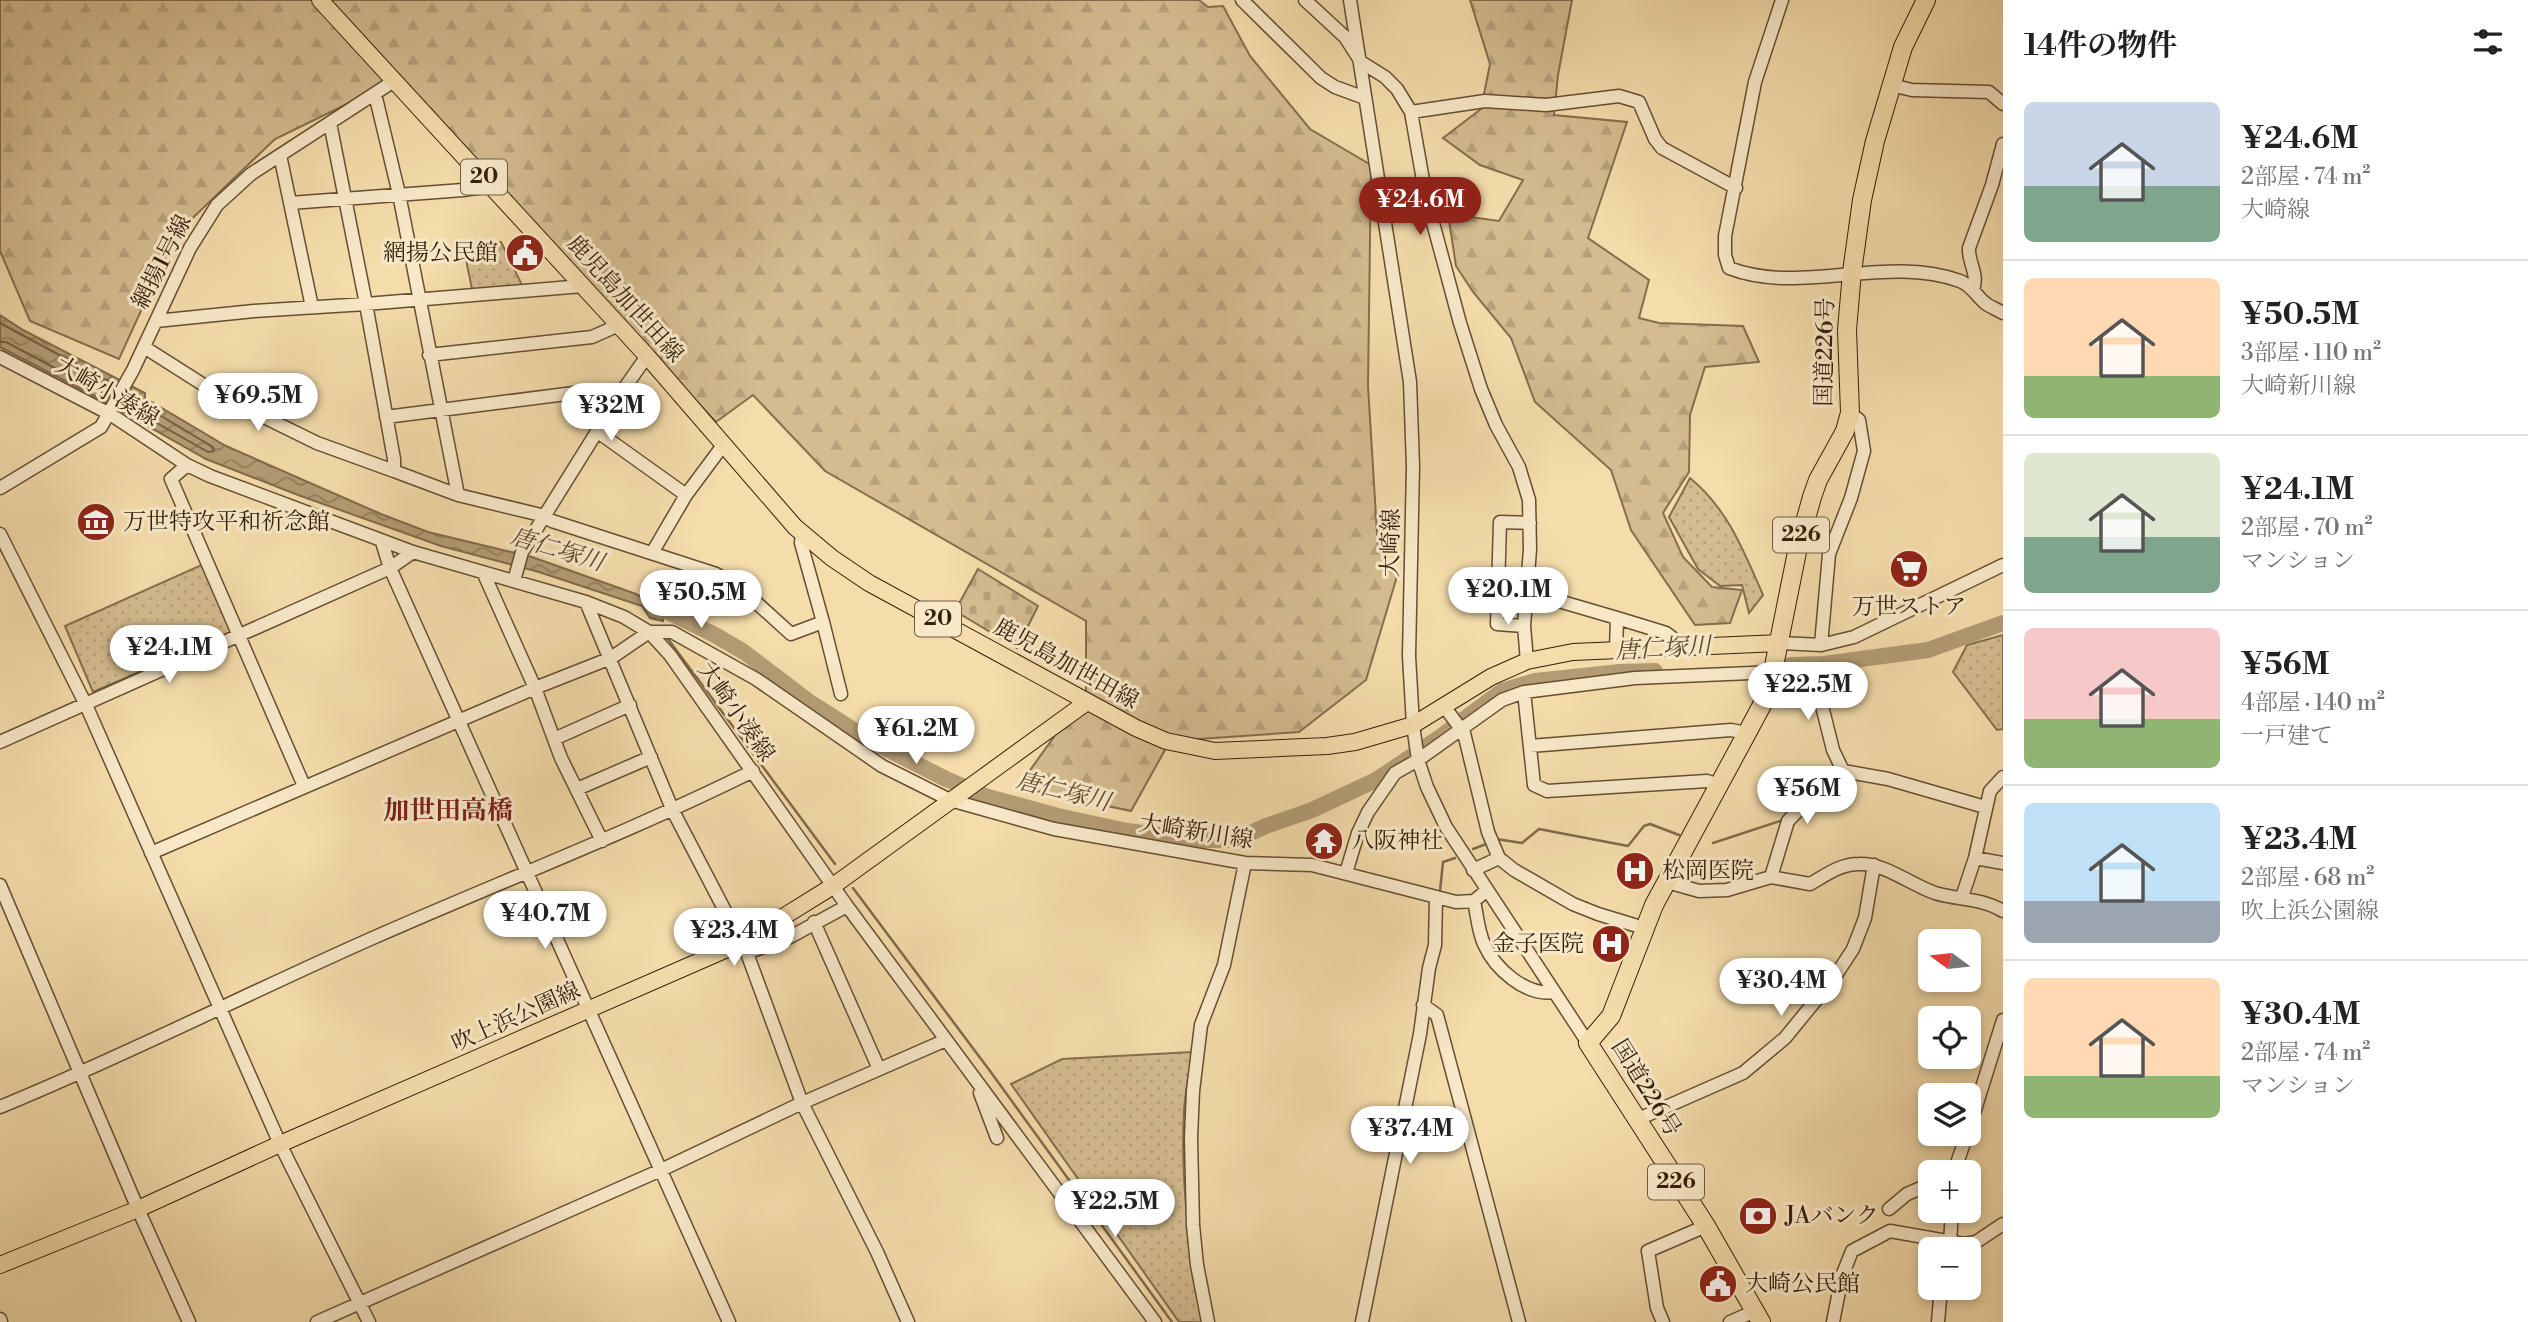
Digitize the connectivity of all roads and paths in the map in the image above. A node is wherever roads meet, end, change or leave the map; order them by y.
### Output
1 (320, 0) edge
2 (1242, 0) edge
3 (1305, 0) edge
4 (1350, 0) edge
5 (1782, 0) edge
6 (1926, 0) edge
7 (1360, 62) junction
8 (394, 81) junction
9 (1891, 85) junction
10 (375, 94) junction
11 (1365, 98) junction
12 (2003, 104) edge
13 (1412, 112) junction
14 (330, 123) junction
15 (2003, 144) edge
16 (280, 155) junction
17 (488, 181) junction
18 (1736, 188) junction
19 (399, 194) junction
20 (345, 199) junction
21 (290, 203) junction
22 (1852, 272) junction
23 (583, 286) junction
24 (1973, 289) junction
25 (420, 299) junction
26 (366, 304) junction
27 (312, 307) junction
28 (2003, 313) edge
29 (156, 321) junction
30 (619, 325) junction
31 (144, 347) junction
32 (429, 355) junction
33 (647, 356) junction
34 (0, 358) edge
35 (621, 393) junction
36 (440, 408) junction
37 (1850, 413) junction
38 (110, 414) junction
39 (386, 417) junction
40 (598, 432) junction
41 (723, 444) junction
42 (187, 464) junction
43 (394, 471) junction
44 (0, 488) edge
45 (458, 495) junction
46 (686, 495) junction
47 (545, 516) junction
48 (1530, 523) junction
49 (802, 533) junction
50 (0, 534) edge
51 (382, 542) junction
52 (413, 552) junction
53 (652, 553) junction
54 (2003, 565) edge
55 (390, 568) junction
56 (483, 572) junction
57 (516, 576) junction
58 (1528, 592) junction
59 (586, 602) junction
60 (1617, 618) junction
61 (824, 622) junction
62 (1524, 626) junction
63 (649, 632) junction
64 (238, 635) junction
65 (1781, 643) junction
66 (1821, 645) junction
67 (1686, 648) junction
68 (1616, 650) junction
69 (611, 658) junction
70 (1527, 661) junction
71 (1773, 671) junction
72 (1058, 685) junction
73 (535, 688) junction
74 (1524, 692) junction
75 (841, 694) dead end
76 (1087, 702) junction
77 (86, 705) junction
78 (630, 705) junction
79 (1454, 718) junction
80 (1064, 719) junction
81 (460, 720) junction
82 (1413, 725) junction
83 (1747, 733) junction
84 (554, 739) junction
85 (0, 742) edge
86 (1530, 746) junction
87 (651, 757) junction
88 (1418, 758) junction
89 (753, 771) junction
90 (1843, 771) junction
91 (2003, 777) edge
92 (1719, 785) junction
93 (304, 786) junction
94 (577, 789) junction
95 (953, 797) junction
96 (1985, 807) junction
97 (673, 811) junction
98 (602, 841) junction
99 (151, 853) junction
100 (1499, 858) junction
101 (1975, 858) junction
102 (1245, 863) junction
103 (2003, 863) edge
104 (1874, 865) junction
105 (1473, 870) junction
106 (529, 872) junction
107 (1346, 873) junction
108 (1771, 877) junction
109 (1667, 882) junction
110 (0, 886) edge
111 (833, 886) junction
112 (1488, 890) junction
113 (1962, 897) junction
114 (1436, 898) junction
115 (1474, 901) junction
116 (847, 906) junction
117 (2003, 911) edge
118 (814, 922) junction
119 (1644, 928) junction
120 (744, 948) junction
121 (1553, 992) junction
122 (1423, 1005) junction
123 (220, 1008) junction
124 (589, 1010) junction
125 (2003, 1020) edge
126 (946, 1040) junction
127 (1588, 1043) junction
128 (879, 1069) junction
129 (82, 1073) junction
130 (975, 1078) junction
131 (1981, 1091) edge
132 (802, 1103) junction
133 (0, 1107) edge
134 (1636, 1120) junction
135 (997, 1138) dead end
136 (280, 1144) junction
137 (661, 1170) junction
138 (1918, 1189) edge
139 (138, 1209) junction
140 (1889, 1209) dead end
141 (2003, 1224) edge
142 (1706, 1226) junction
143 (1918, 1238) edge
144 (1981, 1239) edge
145 (0, 1265) edge
146 (1940, 1300) edge
147 (360, 1303) junction
148 (1758, 1317) edge
149 (1154, 1319) edge
150 (189, 1322) edge
151 (317, 1322) edge
152 (369, 1322) edge
153 (729, 1322) edge
154 (908, 1322) edge
155 (1138, 1322) edge
156 (1208, 1322) edge
157 (1362, 1322) edge
158 (1518, 1322) edge
159 (1663, 1322) edge
160 (1730, 1322) edge
161 (1833, 1322) edge
162 (1938, 1322) edge

1 - 8 main road, 鹿児島加世田線 / 20
2 - 11 street
3 - 7 street
4 - 7 street, 大崎線
5 - 18 street
6 - 9 highway, 国道226号 / 226
7 - 11 street, 大崎線
7 - 13 street
8 - 10 street, 網揚1号線
8 - 17 main road, 鹿児島加世田線 / 20
9 - 12 street
9 - 22 highway, 国道226号 / 226
10 - 14 street, 網揚1号線
10 - 19 street
11 - 82 street, 大崎線
13 - 18 street
13 - 48 street
14 - 16 street, 網揚1号線
14 - 20 street
15 - 24 street
16 - 21 street
16 - 29 street, 網揚1号線
17 - 19 street
17 - 23 main road, 鹿児島加世田線 / 20
18 - 22 street
19 - 20 street
19 - 25 street
20 - 21 street
20 - 26 street
21 - 27 street
22 - 24 street
22 - 37 highway, 国道226号 / 226
23 - 25 street
23 - 30 main road, 鹿児島加世田線 / 20
24 - 28 street
25 - 26 street
25 - 32 street
26 - 27 street
26 - 39 street
27 - 29 street
29 - 31 street, 網揚1号線
30 - 32 street
30 - 33 main road, 鹿児島加世田線 / 20
31 - 38 street, 網揚1号線
31 - 43 street
32 - 36 street
33 - 35 street
33 - 41 main road, 鹿児島加世田線 / 20
34 - 38 street, 大崎小湊線
35 - 36 street
35 - 40 street
36 - 39 street
36 - 45 street
37 - 65 highway, 国道226号 / 226
37 - 66 street
38 - 42 street, 大崎小湊線
38 - 44 street, 網揚1号線
39 - 43 street
40 - 46 street
40 - 47 street
41 - 46 street
41 - 49 main road, 鹿児島加世田線 / 20
42 - 51 street, 大崎小湊線
42 - 64 street
43 - 45 street
45 - 47 street
46 - 53 street
47 - 53 street
47 - 57 street
48 - 58 street
48 - 62 street
49 - 61 street
49 - 72 main road, 鹿児島加世田線 / 20
50 - 77 street
51 - 52 street, 大崎小湊線
51 - 55 street
52 - 55 street
52 - 56 street, 大崎小湊線
53 - 61 street
54 - 66 street
55 - 64 street
55 - 81 street
56 - 57 street, 大崎小湊線
56 - 73 street
57 - 59 street, 大崎小湊線
58 - 60 street
58 - 62 street
59 - 63 street, 大崎小湊線
59 - 69 street
60 - 67 street
60 - 68 street
61 - 75 street
62 - 70 street
63 - 69 street
63 - 89 street, 大崎小湊線
63 - 95 street, 大崎新川線
64 - 77 street
64 - 93 street
65 - 66 street
65 - 67 main road, 鹿児島加世田線 / 20
65 - 71 highway, 国道226号 / 226
67 - 68 main road, 鹿児島加世田線 / 20
68 - 70 main road, 鹿児島加世田線 / 20
69 - 73 street
69 - 78 street
70 - 79 main road, 鹿児島加世田線 / 20
71 - 74 street
71 - 83 highway, 国道226号 / 226
71 - 90 street
72 - 76 main road, 鹿児島加世田線 / 20
72 - 80 main road
73 - 81 street
73 - 84 street
74 - 79 street
74 - 86 street
76 - 80 main road, 吹上浜公園線
76 - 82 main road, 鹿児島加世田線 / 20
77 - 85 street
77 - 99 street
78 - 84 street
78 - 87 street
79 - 82 main road, 鹿児島加世田線 / 20
79 - 88 street
79 - 100 street
80 - 95 main road, 吹上浜公園線
81 - 93 street
81 - 106 street
82 - 88 street, 大崎線
83 - 86 street
83 - 92 highway, 国道226号 / 226
84 - 94 street
86 - 92 street
87 - 94 street
87 - 97 street
88 - 105 street, 大崎線
88 - 107 street
89 - 97 street
89 - 111 street, 大崎小湊線
90 - 96 street
90 - 108 street
91 - 96 street
92 - 109 highway, 国道226号 / 226
93 - 99 street
94 - 98 street
95 - 102 street, 大崎新川線
95 - 111 main road, 吹上浜公園線
96 - 101 street
97 - 98 street
97 - 120 street
98 - 106 street
99 - 123 street
100 - 105 street
100 - 119 street
101 - 103 street
101 - 113 street
102 - 107 street, 大崎新川線
102 - 156 street
104 - 108 street
104 - 113 street
104 - 134 street
105 - 112 street, 大崎線
106 - 123 street
106 - 124 street
107 - 114 street, 大崎新川線
108 - 109 street
109 - 119 highway, 国道226号 / 226
110 - 129 street
111 - 116 street, 大崎小湊線
111 - 120 main road, 吹上浜公園線
112 - 115 street
112 - 121 street, 大崎線
113 - 117 street
114 - 115 street, 大崎新川線
114 - 122 street
115 - 121 street
116 - 118 street
116 - 126 street, 大崎小湊線
118 - 120 street
118 - 128 street
119 - 127 highway, 国道226号 / 226
120 - 124 main road, 吹上浜公園線
120 - 132 street
121 - 127 street, 大崎線
122 - 157 street
122 - 158 street
123 - 129 street
123 - 136 street
124 - 136 main road, 吹上浜公園線
124 - 137 street
125 - 131 street
126 - 128 street
126 - 130 street, 大崎小湊線
127 - 134 highway, 国道226号 / 226
128 - 132 street
129 - 133 street
129 - 139 street
130 - 135 street
130 - 149 street, 大崎小湊線
132 - 137 street
132 - 154 street
134 - 142 highway, 国道226号 / 226
136 - 139 main road, 吹上浜公園線
136 - 147 street
137 - 147 street
137 - 153 street
138 - 140 street
139 - 145 main road, 吹上浜公園線
139 - 150 street
141 - 144 street
142 - 148 highway, 国道226号 / 226
142 - 159 street
143 - 161 street
146 - 162 street
147 - 151 street
147 - 152 street
148 - 160 street
149 - 155 street

